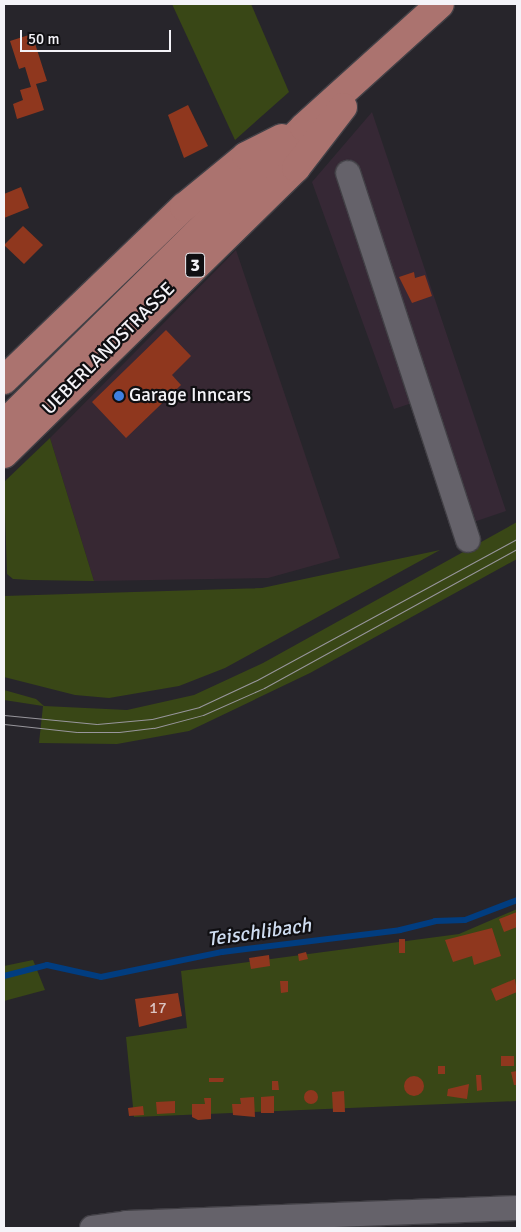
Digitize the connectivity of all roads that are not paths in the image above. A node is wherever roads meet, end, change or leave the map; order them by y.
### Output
1 (440, 4) edge
2 (374, 66) junction
3 (304, 127) junction
4 (348, 173) dead end
5 (4, 380) edge
6 (4, 424) edge
7 (4, 454) edge
8 (468, 540) dead end
9 (517, 1208) edge
10 (205, 1224) edge
11 (92, 1228) edge

1 - 2 main road, UEBERLANDSTRASSE / 3
2 - 3 main road, UEBERLANDSTRASSE / 3
2 - 7 main road, UEBERLANDSTRASSE / 3
3 - 5 main road, UEBERLANDSTRASSE / 3
3 - 6 main road, UEBERLANDSTRASSE / 3
4 - 8 street
9 - 10 street
10 - 11 street

